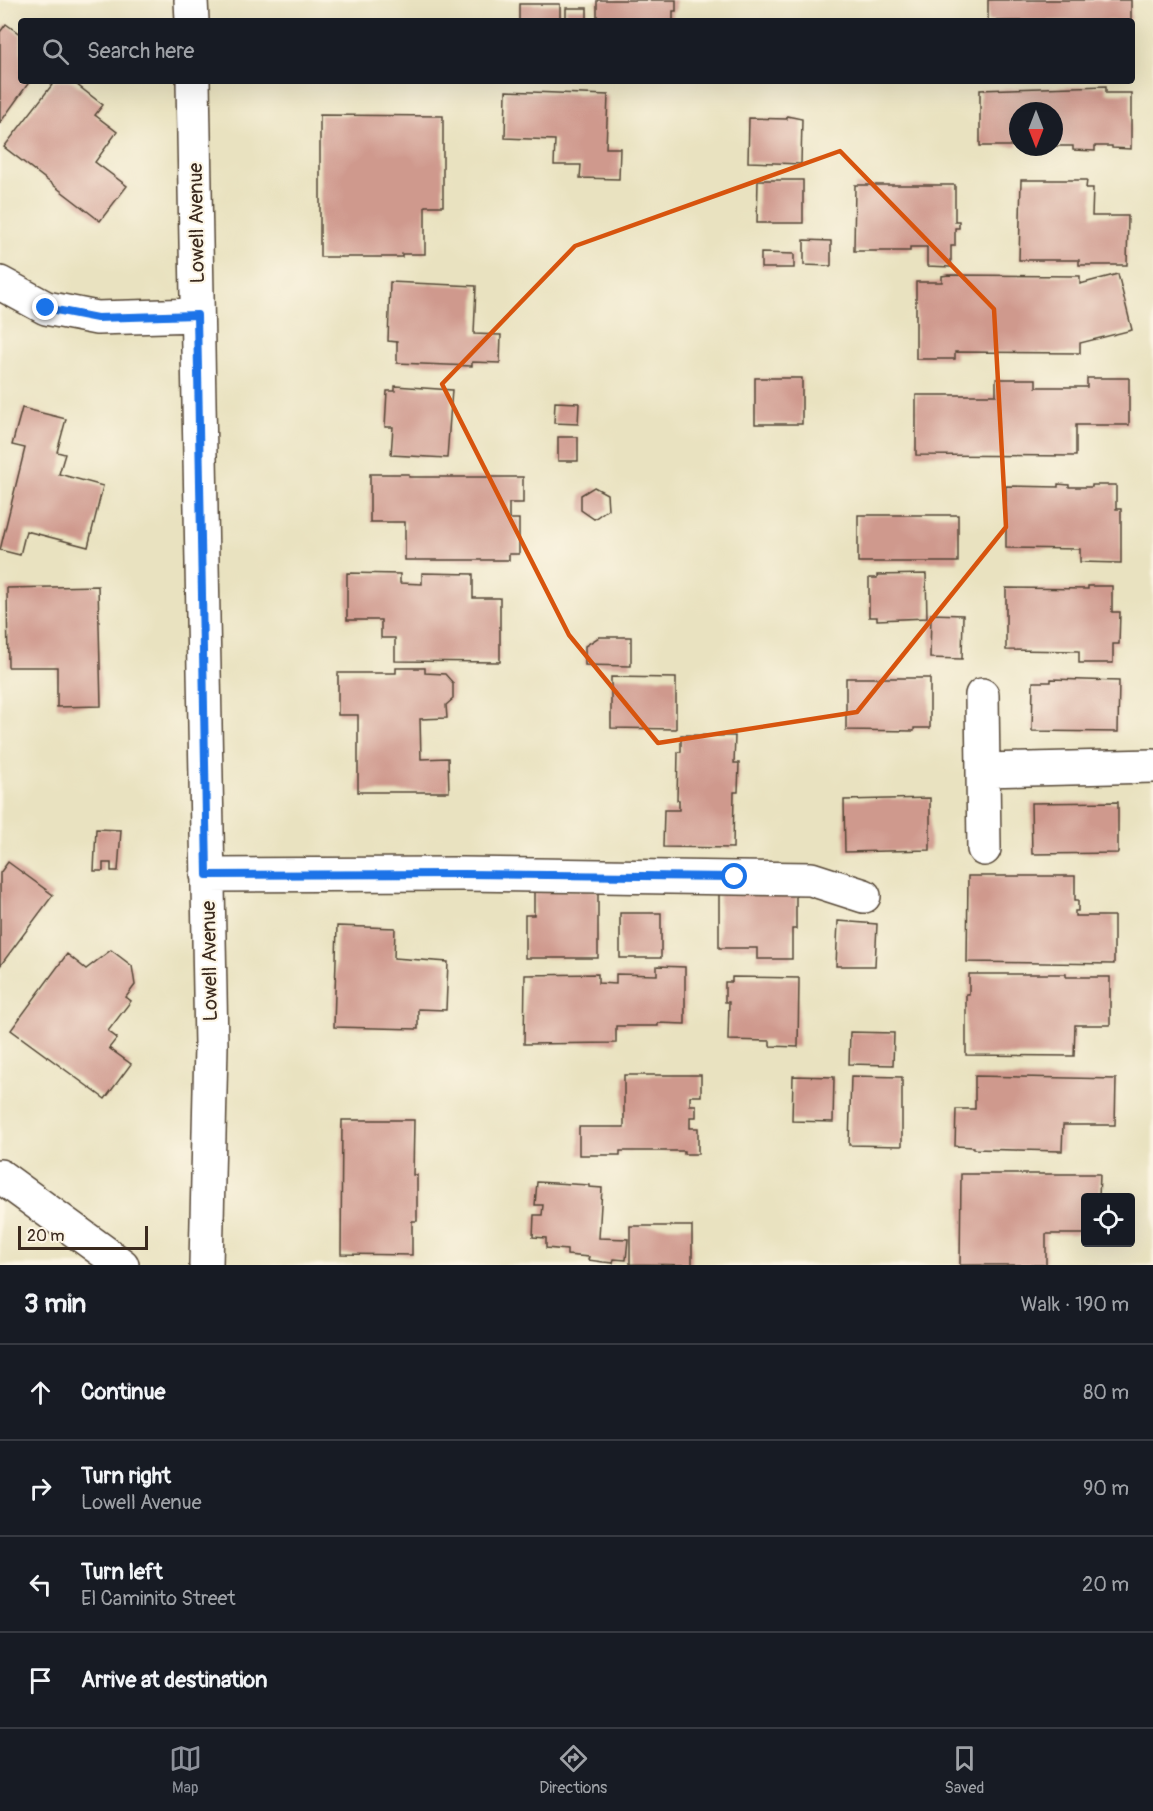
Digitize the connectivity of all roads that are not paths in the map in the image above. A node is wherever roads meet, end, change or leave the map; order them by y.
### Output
1 (191, 0) edge
2 (192, 18) edge
3 (193, 84) edge
4 (0, 284) edge
5 (197, 315) junction
6 (982, 695) dead end
7 (1153, 766) edge
8 (983, 770) junction
9 (984, 849) dead end
10 (207, 875) junction
11 (864, 896) dead end
12 (0, 1176) edge
13 (122, 1265) edge
14 (206, 1265) edge

1 - 2 street
3 - 5 street, Lowell Avenue
4 - 5 street
5 - 10 street, Lowell Avenue
6 - 8 street
7 - 8 street
8 - 9 street
10 - 11 street
10 - 14 street, Lowell Avenue
12 - 13 street

